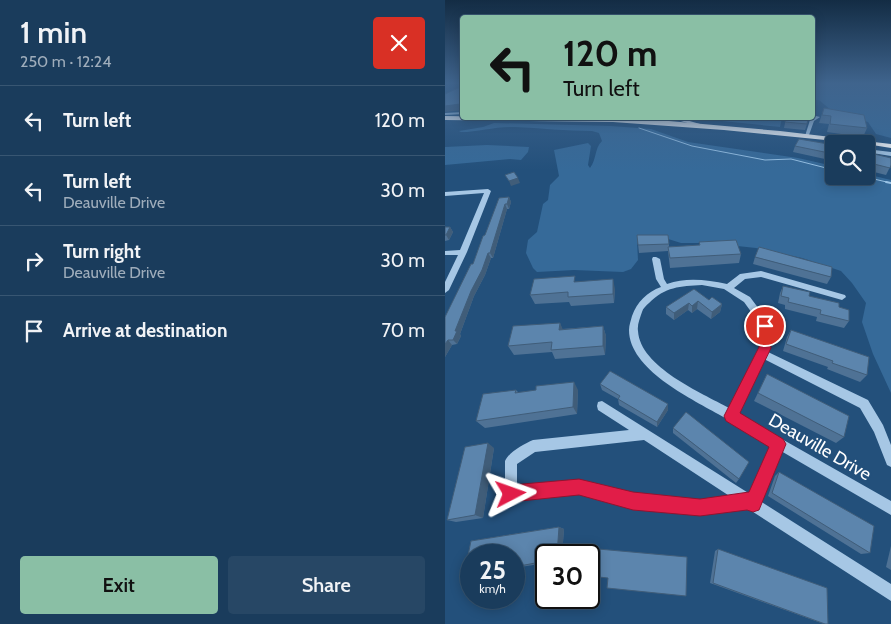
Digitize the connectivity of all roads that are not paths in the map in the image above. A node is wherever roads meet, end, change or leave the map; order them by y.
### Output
1 (460, 113) edge
2 (445, 114) edge
3 (818, 117) dead end
4 (815, 118) edge
5 (445, 120) edge
6 (668, 120) edge
7 (812, 120) edge
8 (807, 136) junction
9 (825, 141) edge
10 (875, 147) edge
11 (891, 148) edge
12 (875, 151) edge
13 (891, 154) edge
14 (875, 157) edge
15 (891, 160) edge
16 (445, 194) edge
17 (463, 252) junction
18 (445, 253) edge
19 (656, 259) dead end
20 (665, 287) junction
21 (729, 287) junction
22 (445, 290) edge
23 (841, 297) dead end
24 (763, 354) junction
25 (602, 406) dead end
26 (731, 416) junction
27 (645, 434) junction
28 (778, 444) junction
29 (891, 461) edge
30 (751, 502) junction
31 (891, 508) edge
32 (891, 593) edge

1 - 2 street
3 - 4 street
5 - 6 highway
6 - 8 highway
6 - 9 highway
7 - 8 street
8 - 11 highway
10 - 11 highway
12 - 13 street
14 - 15 street
16 - 17 street
17 - 18 street
17 - 22 street
19 - 20 street
20 - 21 street, Deauville Drive
20 - 26 street, Deauville Drive
21 - 23 street
21 - 24 street, Deauville Drive
24 - 26 street, Deauville Drive
24 - 29 street
25 - 27 street
26 - 28 street, Deauville Drive
27 - 30 street
27 - 30 street
28 - 30 street
28 - 31 street, Deauville Drive
30 - 32 street

